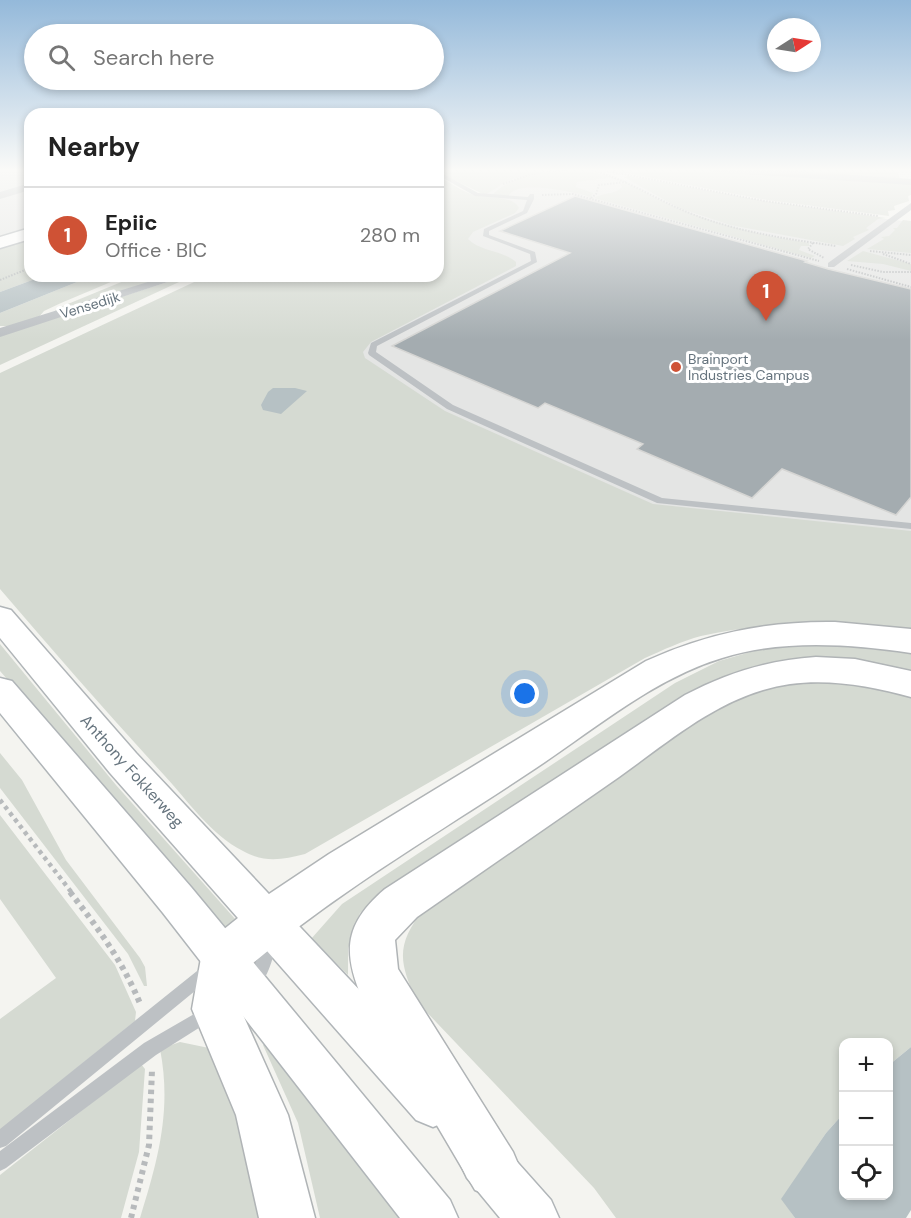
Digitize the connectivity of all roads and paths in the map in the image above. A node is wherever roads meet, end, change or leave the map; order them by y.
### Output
1 (495, 226) edge
2 (692, 226) edge
3 (734, 226) edge
4 (884, 226) edge
5 (24, 235) edge
6 (1, 243) edge
7 (814, 243) junction
8 (853, 248) junction
9 (808, 249) dead end
10 (877, 252) junction
11 (911, 255) edge
12 (833, 263) junction
13 (911, 264) edge
14 (24, 270) edge
15 (911, 272) edge
16 (0, 280) edge
17 (161, 282) edge
18 (911, 287) edge
19 (0, 333) edge
20 (911, 526) edge
21 (0, 617) edge
22 (911, 641) edge
23 (911, 684) edge
24 (0, 690) edge
25 (0, 800) edge
26 (269, 921) junction
27 (230, 985) junction
28 (146, 1023) junction
29 (150, 1049) junction
30 (0, 1140) edge
31 (0, 1162) edge
32 (494, 1171) junction
33 (131, 1218) edge
34 (287, 1218) edge
35 (432, 1218) edge
36 (533, 1218) edge

1 - 20 lane
2 - 12 path
3 - 7 path
4 - 8 street
5 - 6 main road
7 - 8 path
7 - 9 path
8 - 10 path
8 - 12 street
10 - 11 path
10 - 13 path
12 - 15 path
12 - 18 path
14 - 16 path
17 - 19 street, Vensedijk
21 - 26 main road, Anthony Fokkerweg
22 - 26 highway
23 - 32 highway
24 - 27 main road
25 - 28 path
26 - 27 highway
26 - 32 main road, Anthony Fokkerweg
27 - 28 lane
27 - 29 lane
27 - 34 highway
27 - 35 main road
28 - 30 lane
29 - 31 lane
29 - 33 path
32 - 36 main road, Anthony Fokkerweg

